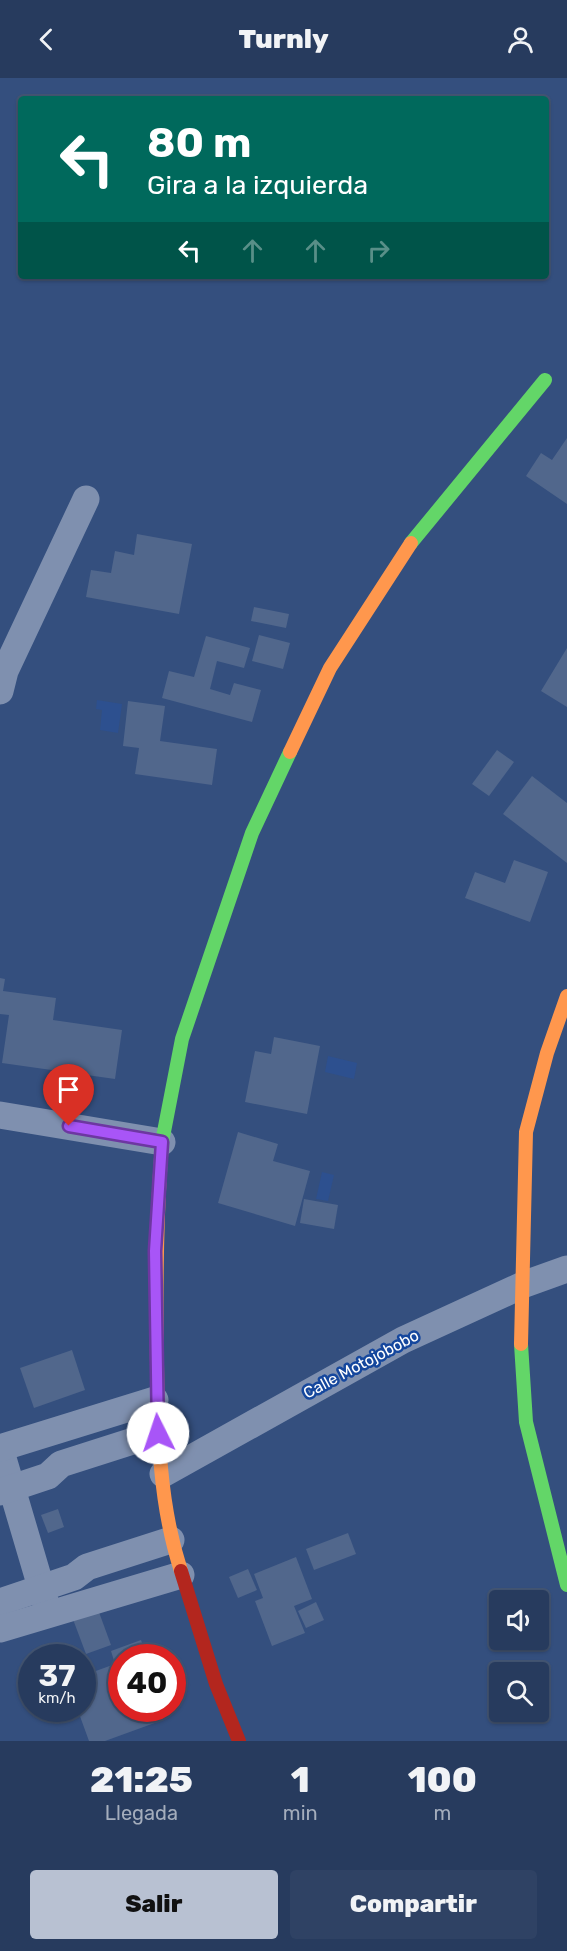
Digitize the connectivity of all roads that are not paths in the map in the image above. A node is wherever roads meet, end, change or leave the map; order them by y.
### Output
1 (545, 380) dead end
2 (86, 499) dead end
3 (0, 691) edge
4 (567, 996) edge
5 (0, 1114) edge
6 (162, 1142) junction
7 (567, 1269) edge
8 (525, 1284) junction
9 (155, 1400) junction
10 (158, 1433) junction
11 (0, 1448) edge
12 (163, 1474) junction
13 (5, 1483) edge
14 (171, 1540) junction
15 (181, 1575) junction
16 (567, 1585) edge
17 (0, 1586) edge
18 (43, 1592) junction
19 (0, 1602) edge
20 (0, 1629) edge
21 (239, 1741) edge

1 - 6 street
2 - 3 street
4 - 8 street
5 - 6 street
6 - 9 street
7 - 8 street, Calle Motojobobo
8 - 12 street, Calle Motojobobo
8 - 16 street
9 - 10 street
9 - 11 street
10 - 12 street
10 - 13 street
11 - 13 street
12 - 14 street
13 - 18 street
14 - 15 street
14 - 18 street
15 - 18 street
15 - 21 street
17 - 18 street
18 - 19 street
18 - 20 street

